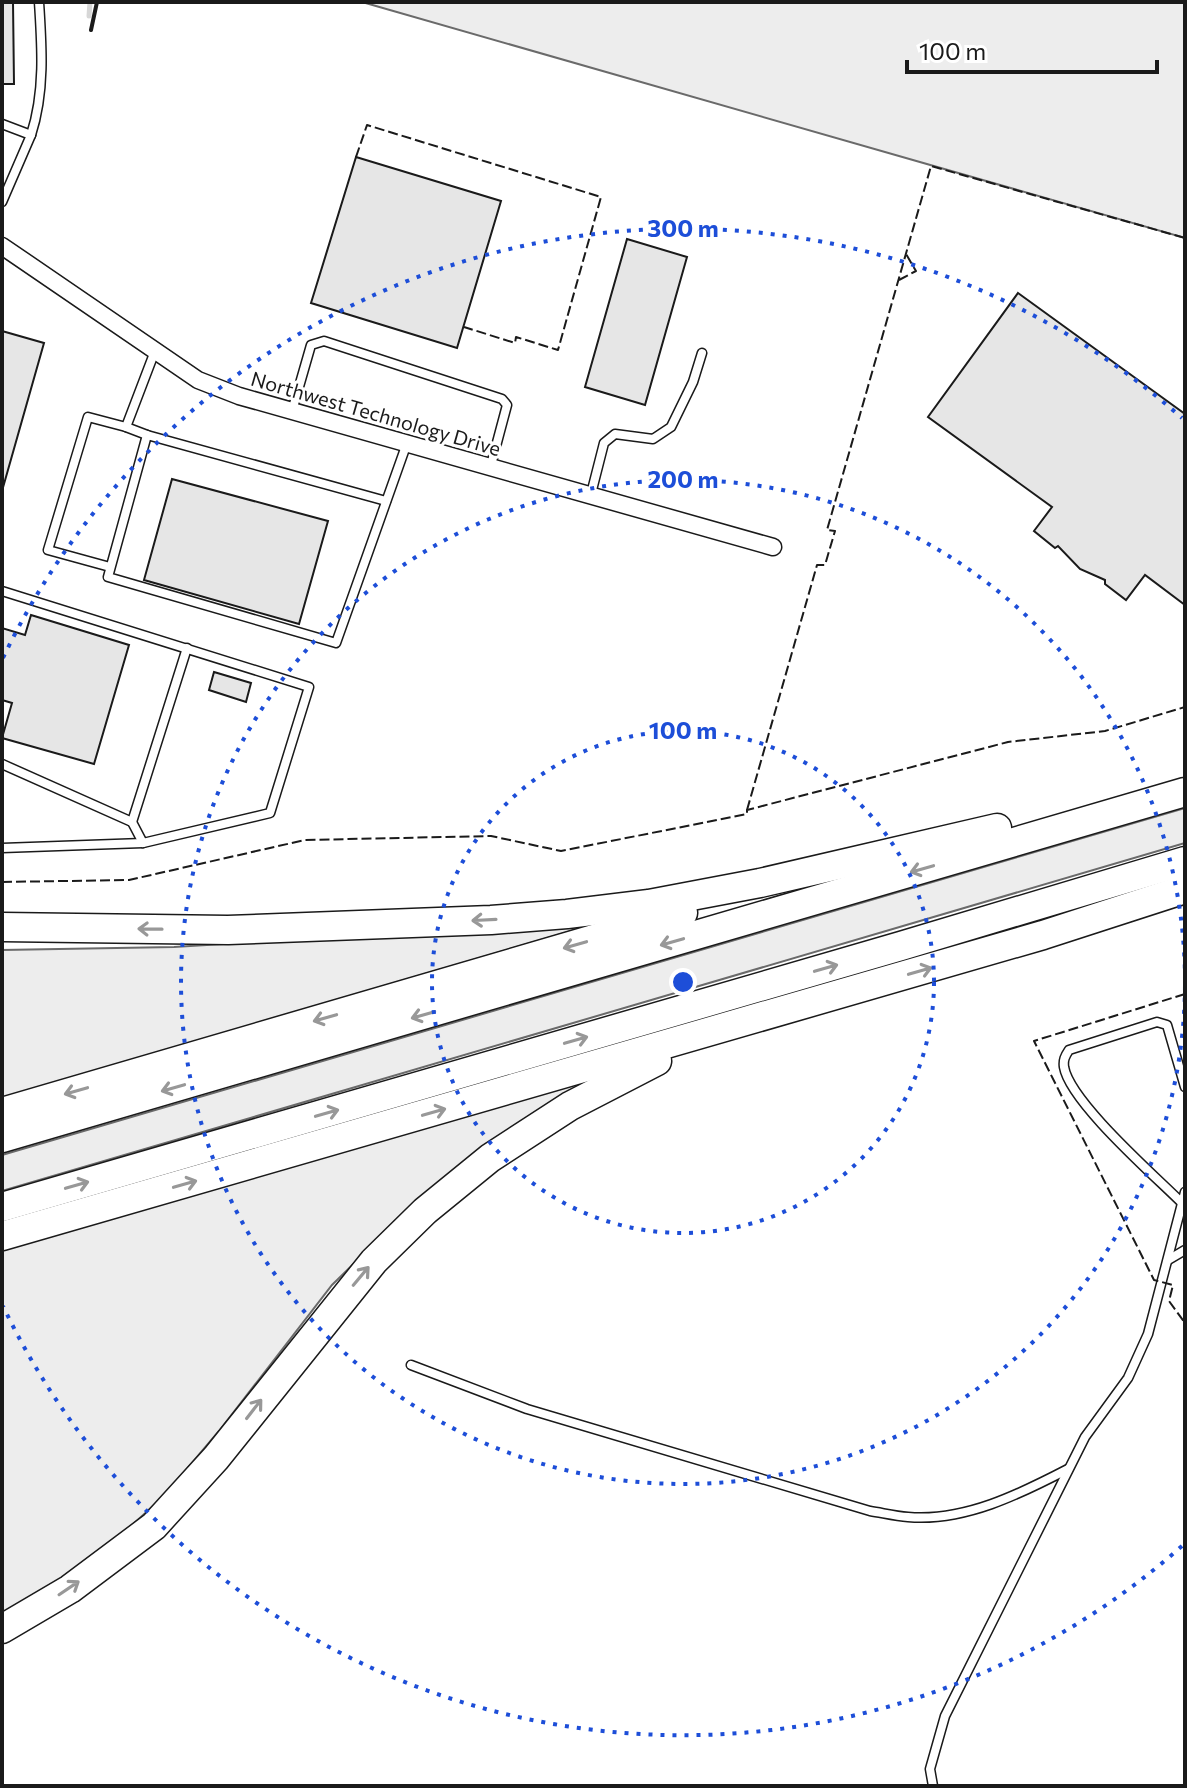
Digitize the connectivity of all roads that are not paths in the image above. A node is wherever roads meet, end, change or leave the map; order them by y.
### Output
1 (39, 2) edge
2 (2, 124) edge
3 (31, 135) junction
4 (2, 202) edge
5 (2, 246) edge
6 (155, 351) junction
7 (702, 353) dead end
8 (292, 411) junction
9 (126, 427) junction
10 (147, 435) junction
11 (407, 442) junction
12 (491, 465) junction
13 (591, 494) junction
14 (386, 501) junction
15 (773, 547) dead end
16 (110, 567) junction
17 (2, 591) edge
18 (187, 648) junction
19 (2, 764) edge
20 (1185, 783) edge
21 (1185, 792) edge
22 (132, 822) junction
23 (143, 843) junction
24 (2, 848) edge
25 (865, 860) junction
26 (1185, 861) edge
27 (1185, 889) edge
28 (2, 927) edge
29 (738, 1025) junction
30 (1185, 1087) edge
31 (2, 1112) edge
32 (2, 1138) edge
33 (1185, 1192) edge
34 (1182, 1203) junction
35 (2, 1207) edge
36 (2, 1236) edge
37 (1185, 1250) edge
38 (1168, 1260) junction
39 (411, 1365) dead end
40 (1068, 1469) junction
41 (2, 1629) edge
42 (933, 1786) edge

1 - 3 lane
2 - 3 lane
3 - 4 lane
5 - 6 street, Northwest Technology Drive
6 - 8 street, Northwest Technology Drive
6 - 9 lane
7 - 13 lane
8 - 11 street, Northwest Technology Drive
8 - 12 lane
9 - 10 lane
9 - 16 lane
10 - 14 lane
10 - 16 lane
11 - 12 street, Northwest Technology Drive
11 - 14 lane
12 - 13 street, Northwest Technology Drive
13 - 15 street, Northwest Technology Drive
14 - 16 lane
17 - 18 lane
18 - 22 lane
18 - 23 lane
19 - 22 lane
20 - 25 highway
21 -> 32 highway
22 - 23 lane
23 - 24 lane
25 -> 28 highway
25 -> 31 highway
35 -> 26 highway
29 -> 27 highway
36 -> 29 highway
41 -> 29 highway
30 - 34 lane
33 - 34 lane
34 - 38 lane
37 - 38 lane
38 - 40 lane
39 - 40 lane
40 - 42 lane

